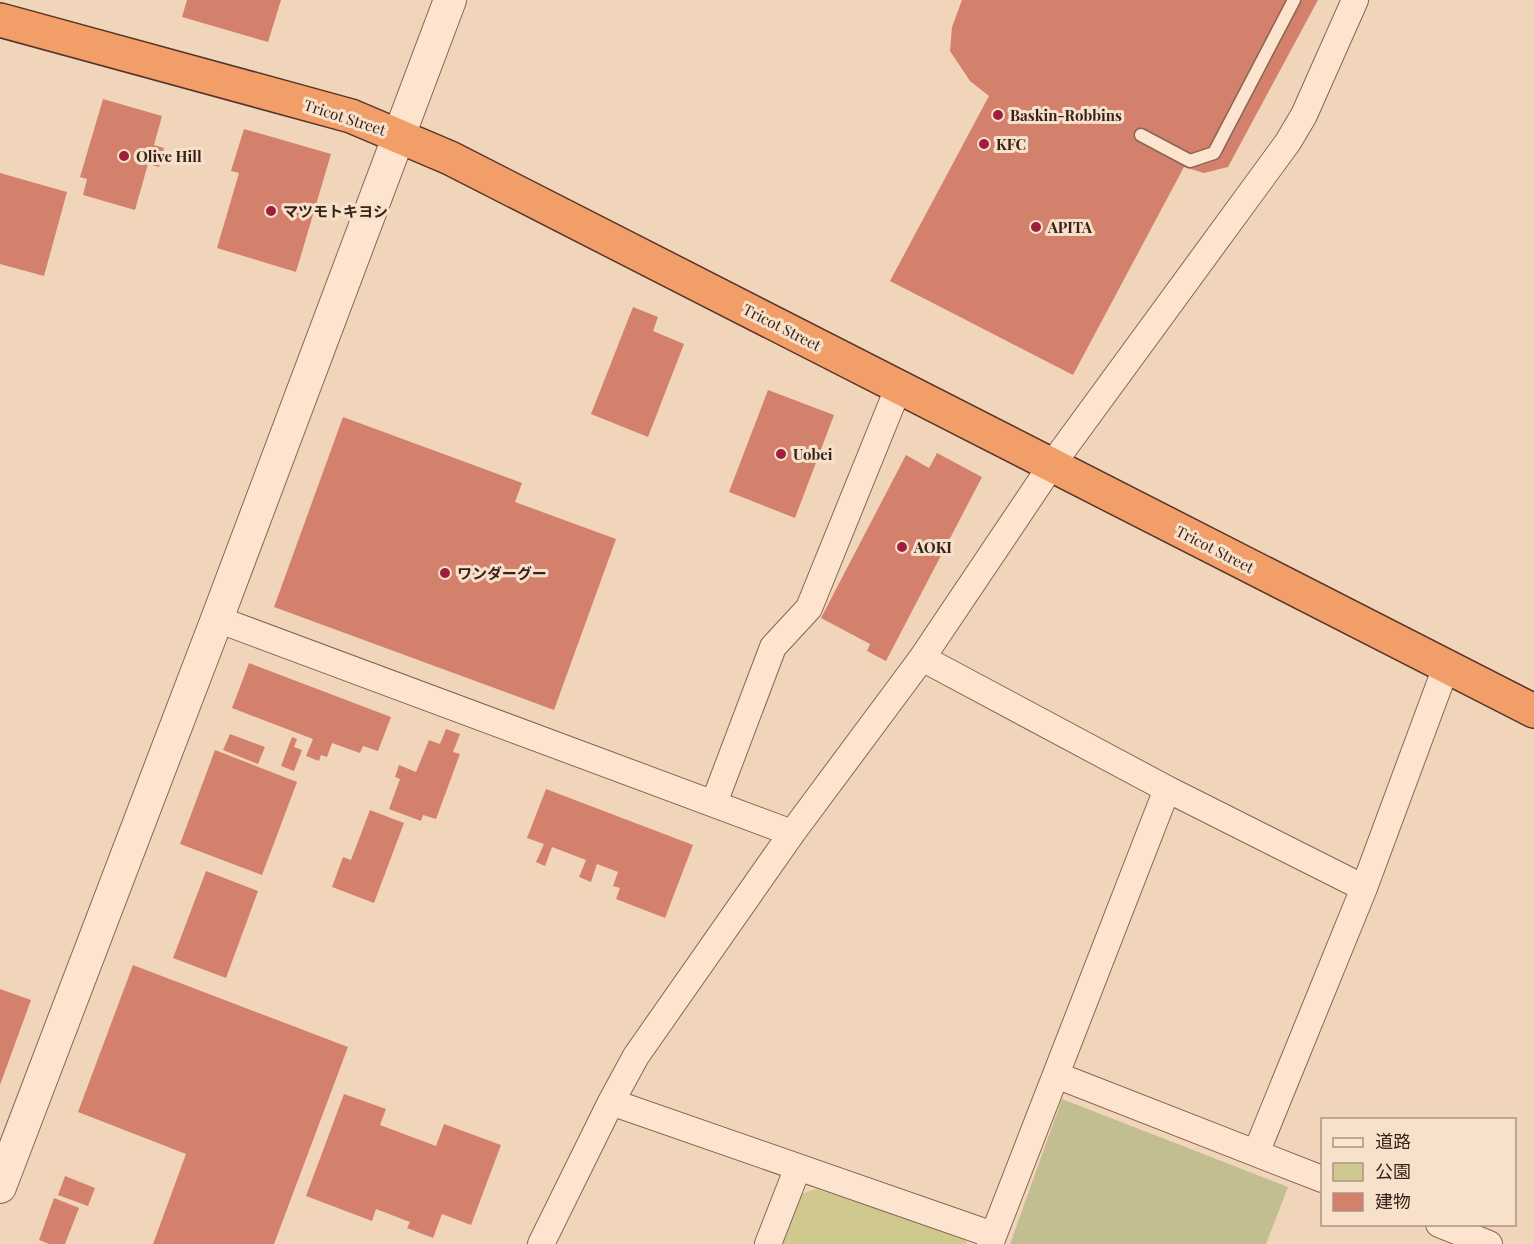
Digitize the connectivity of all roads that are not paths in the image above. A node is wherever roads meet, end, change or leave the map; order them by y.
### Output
1 (450, 0) edge
2 (1294, 0) edge
3 (1355, 0) edge
4 (0, 20) edge
5 (1141, 135) dead end
6 (400, 136) junction
7 (899, 387) junction
8 (1051, 466) junction
9 (217, 619) junction
10 (922, 658) junction
11 (1446, 667) junction
12 (1534, 711) edge
13 (1167, 789) junction
14 (714, 803) junction
15 (792, 833) junction
16 (1364, 888) junction
17 (1056, 1075) junction
18 (611, 1102) junction
19 (1256, 1153) junction
20 (798, 1167) junction
21 (1321, 1178) edge
22 (0, 1187) edge
23 (1444, 1226) edge
24 (992, 1239) edge
25 (541, 1244) edge
26 (768, 1244) edge
27 (1489, 1244) edge

1 - 6 street
2 - 5 lane
3 - 8 street
4 - 6 highway, Tricot Street
6 - 7 highway, Tricot Street
6 - 9 street
7 - 8 highway, Tricot Street
7 - 14 street
8 - 10 street
8 - 11 highway, Tricot Street
9 - 14 street
9 - 22 street
10 - 13 street
10 - 15 street
11 - 12 highway, Tricot Street
11 - 16 street
13 - 16 street
13 - 17 street
14 - 15 street
15 - 18 street
16 - 19 street
17 - 19 street
17 - 24 street
18 - 20 street
18 - 25 street
19 - 21 street
20 - 24 street
20 - 26 street
23 - 27 street

